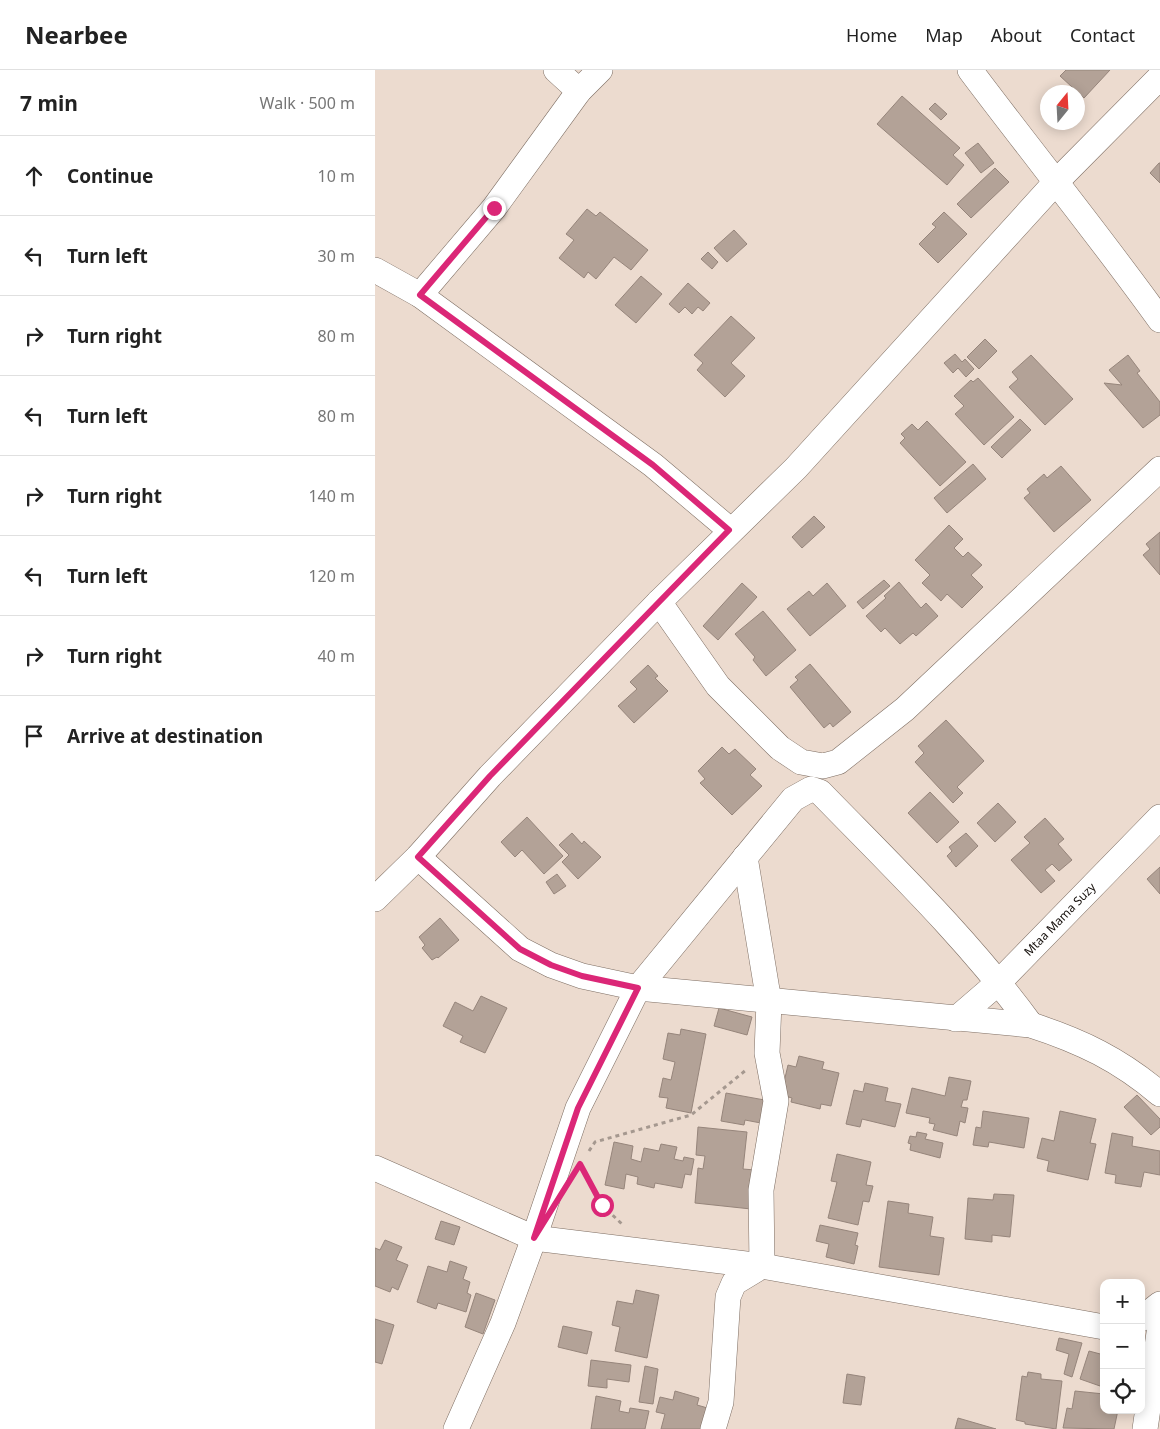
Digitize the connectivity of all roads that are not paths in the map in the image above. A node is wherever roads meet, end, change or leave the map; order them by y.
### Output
1 (556, 70) edge
2 (600, 70) edge
3 (970, 70) edge
4 (1160, 77) edge
5 (579, 91) junction
6 (1055, 183) junction
7 (375, 270) edge
8 (420, 295) junction
9 (1160, 320) edge
10 (1160, 470) edge
11 (729, 530) junction
12 (659, 602) junction
13 (1160, 817) edge
14 (418, 857) junction
15 (745, 857) junction
16 (377, 892) edge
17 (999, 982) junction
18 (638, 988) junction
19 (769, 1002) junction
20 (956, 1019) junction
21 (1031, 1025) junction
22 (1160, 1094) edge
23 (375, 1168) edge
24 (534, 1238) junction
25 (763, 1266) junction
26 (1160, 1304) edge
27 (1145, 1316) edge
28 (1100, 1326) edge
29 (1160, 1326) edge
30 (1147, 1367) edge
31 (456, 1429) edge
32 (713, 1429) edge
33 (1145, 1429) edge

1 - 5 street
2 - 5 street
3 - 6 street
4 - 6 street
5 - 8 street
6 - 9 street
6 - 11 street
7 - 8 street
8 - 11 street
10 - 12 street
11 - 12 street
12 - 14 street
13 - 17 street, Mtaa Mama Suzy
14 - 16 street
14 - 18 street
15 - 17 street
15 - 18 street
15 - 19 street
17 - 20 street, Mtaa Mama Suzy
17 - 21 street
18 - 19 street
18 - 24 street
19 - 20 street
19 - 25 street
20 - 21 street
21 - 22 street
23 - 24 street
24 - 25 street
24 - 31 street
25 - 28 street
25 - 32 street
26 - 27 street
29 - 30 street
30 - 33 street

